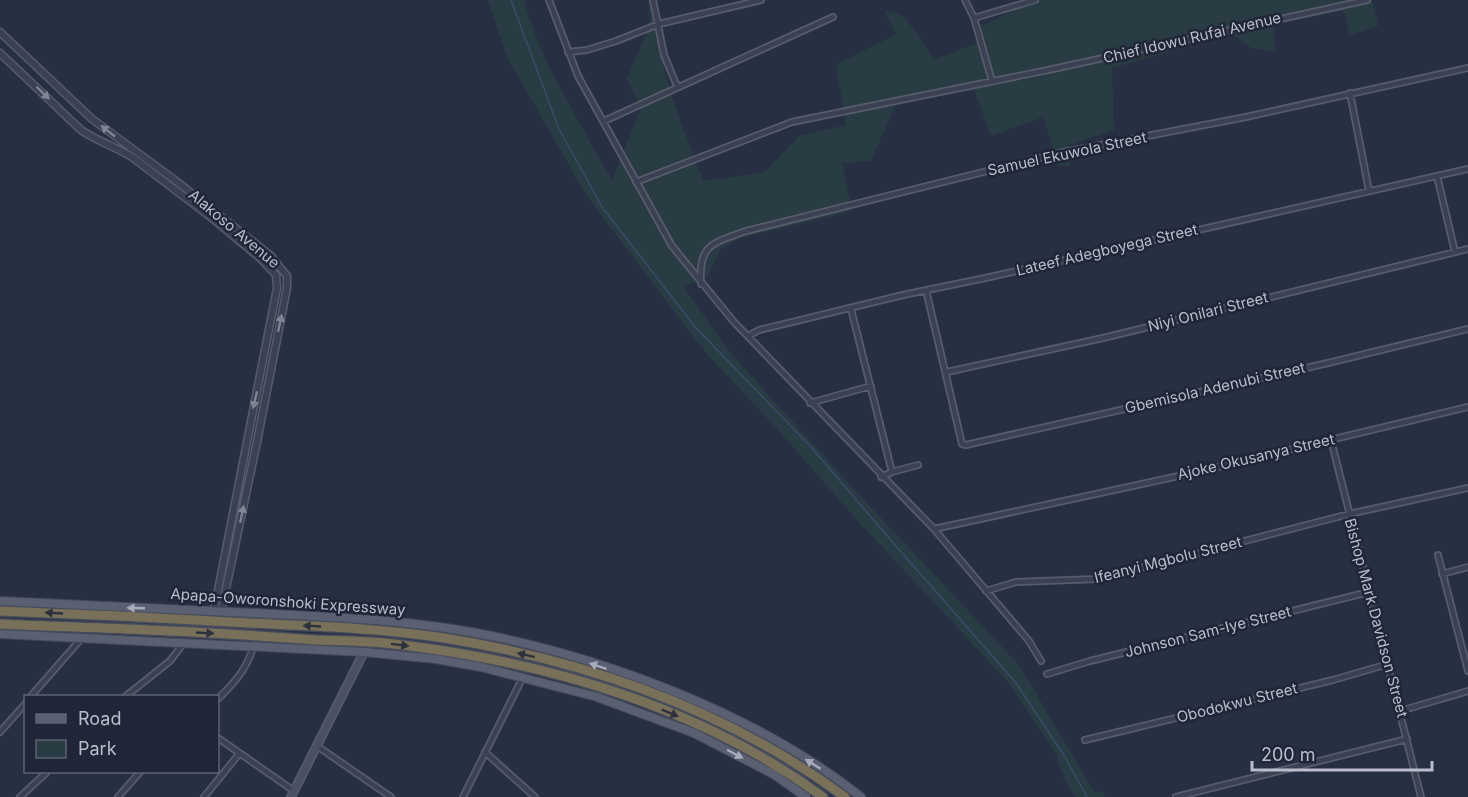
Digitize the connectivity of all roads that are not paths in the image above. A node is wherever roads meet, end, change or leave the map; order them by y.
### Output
1 (549, 0) edge
2 (653, 0) edge
3 (761, 0) edge
4 (965, 0) edge
5 (1035, 0) edge
6 (1367, 0) edge
7 (833, 17) dead end
8 (974, 18) junction
9 (659, 24) junction
10 (0, 32) edge
11 (568, 52) junction
12 (0, 53) edge
13 (1468, 68) edge
14 (992, 81) junction
15 (677, 86) junction
16 (1350, 93) junction
17 (92, 119) junction
18 (604, 121) junction
19 (83, 131) junction
20 (1468, 169) edge
21 (1437, 176) junction
22 (636, 182) junction
23 (1369, 191) junction
24 (1468, 249) edge
25 (1455, 252) junction
26 (701, 284) junction
27 (927, 290) junction
28 (851, 309) junction
29 (1468, 329) edge
30 (748, 336) junction
31 (946, 372) junction
32 (871, 386) junction
33 (810, 403) junction
34 (1468, 407) edge
35 (1331, 440) junction
36 (918, 465) dead end
37 (892, 472) junction
38 (881, 477) junction
39 (1468, 488) edge
40 (1349, 514) junction
41 (934, 529) junction
42 (1438, 555) dead end
43 (1468, 567) edge
44 (1442, 574) junction
45 (986, 591) junction
46 (1369, 592) junction
47 (0, 602) edge
48 (0, 611) edge
49 (218, 612) junction
50 (333, 622) junction
51 (0, 624) edge
52 (0, 634) edge
53 (81, 639) junction
54 (184, 642) junction
55 (1468, 644) edge
56 (254, 645) junction
57 (1461, 646) junction
58 (364, 652) junction
59 (1041, 662) dead end
60 (1388, 664) junction
61 (512, 669) junction
62 (1468, 671) edge
63 (1047, 674) dead end
64 (523, 676) junction
65 (659, 690) junction
66 (1468, 691) edge
67 (32, 695) edge
68 (127, 695) edge
69 (219, 698) edge
70 (24, 705) edge
71 (1400, 711) junction
72 (0, 732) edge
73 (219, 739) edge
74 (1084, 740) dead end
75 (1407, 740) junction
76 (317, 746) junction
77 (485, 752) junction
78 (239, 754) junction
79 (45, 773) edge
80 (138, 773) edge
81 (293, 794) edge
82 (20, 797) edge
83 (118, 797) edge
84 (204, 797) edge
85 (391, 797) edge
86 (463, 797) edge
87 (535, 797) edge
88 (806, 797) edge
89 (823, 797) edge
90 (845, 797) edge
91 (861, 797) edge
92 (1176, 797) edge
93 (1421, 797) edge

1 - 11 street
2 - 9 street
3 - 9 street
4 - 8 street
5 - 8 street
6 - 14 street, Chief Idowu Rufai Avenue
7 - 15 street
8 - 14 street
9 - 11 street
9 - 15 street
10 - 17 street, Alakoso Avenue
11 - 18 street
12 -> 19 street, Alakoso Avenue
13 - 16 street, Samuel Ekuwola Street
14 - 22 street, Chief Idowu Rufai Avenue
15 - 18 street
16 - 23 street
16 - 26 street, Samuel Ekuwola Street
17 - 19 street
49 -> 17 street, Alakoso Avenue
18 - 22 street
19 -> 49 street, Alakoso Avenue
20 - 21 street, Lateef Adegboyega Street
21 - 23 street, Lateef Adegboyega Street
21 - 25 street
22 - 26 street
23 - 27 street, Lateef Adegboyega Street
24 - 25 street, Niyi Onilari Street
25 - 31 street, Niyi Onilari Street
26 - 30 street
27 - 28 street, Lateef Adegboyega Street
27 - 31 street
28 - 30 street, Lateef Adegboyega Street
28 - 32 street
29 - 31 street, Gbemisola Adenubi Street
30 - 33 street
32 - 33 street
32 - 37 street
33 - 38 street
34 - 35 street, Ajoke Okusanya Street
35 - 40 street, Bishop Mark Davidson Street
35 - 41 street, Ajoke Okusanya Street
36 - 37 street
37 - 38 street
38 - 41 street
39 - 40 street, Ifeanyi Mgbolu Street
40 - 45 street, Ifeanyi Mgbolu Street
40 - 46 street, Bishop Mark Davidson Street
41 - 45 street
42 - 44 street
43 - 44 street
44 - 57 street
45 - 59 street
46 - 60 street, Bishop Mark Davidson Street
46 - 63 street, Johnson Sam-Iye Street
49 -> 47 main road, Apapa-Oworonshoki Expressway
50 -> 48 highway, Apapa-Oworonshoki Expressway
49 - 50 main road, Apapa-Oworonshoki Expressway
65 -> 50 highway, Apapa-Oworonshoki Expressway
51 -> 61 highway
52 - 53 main road
53 - 54 main road
53 - 67 street
54 - 56 main road
54 - 68 street
55 - 57 street
56 - 58 main road
56 - 69 street
57 - 62 street
58 - 61 main road
58 - 76 main road
60 - 71 street, Bishop Mark Davidson Street
60 - 74 street, Obodokwu Street
61 - 64 main road
61 -> 89 highway
64 - 77 street
64 -> 88 main road
65 - 90 highway, Apapa-Oworonshoki Expressway
91 -> 65 main road, Apapa-Oworonshoki Expressway
66 - 71 street
70 - 72 street
71 - 75 street, Bishop Mark Davidson Street
73 - 78 street
75 - 92 street
75 - 93 street, Bishop Mark Davidson Street
76 - 81 main road
76 - 85 street
77 - 86 street
77 - 87 street
78 - 81 street
78 - 84 street
79 - 82 street
80 - 83 street

